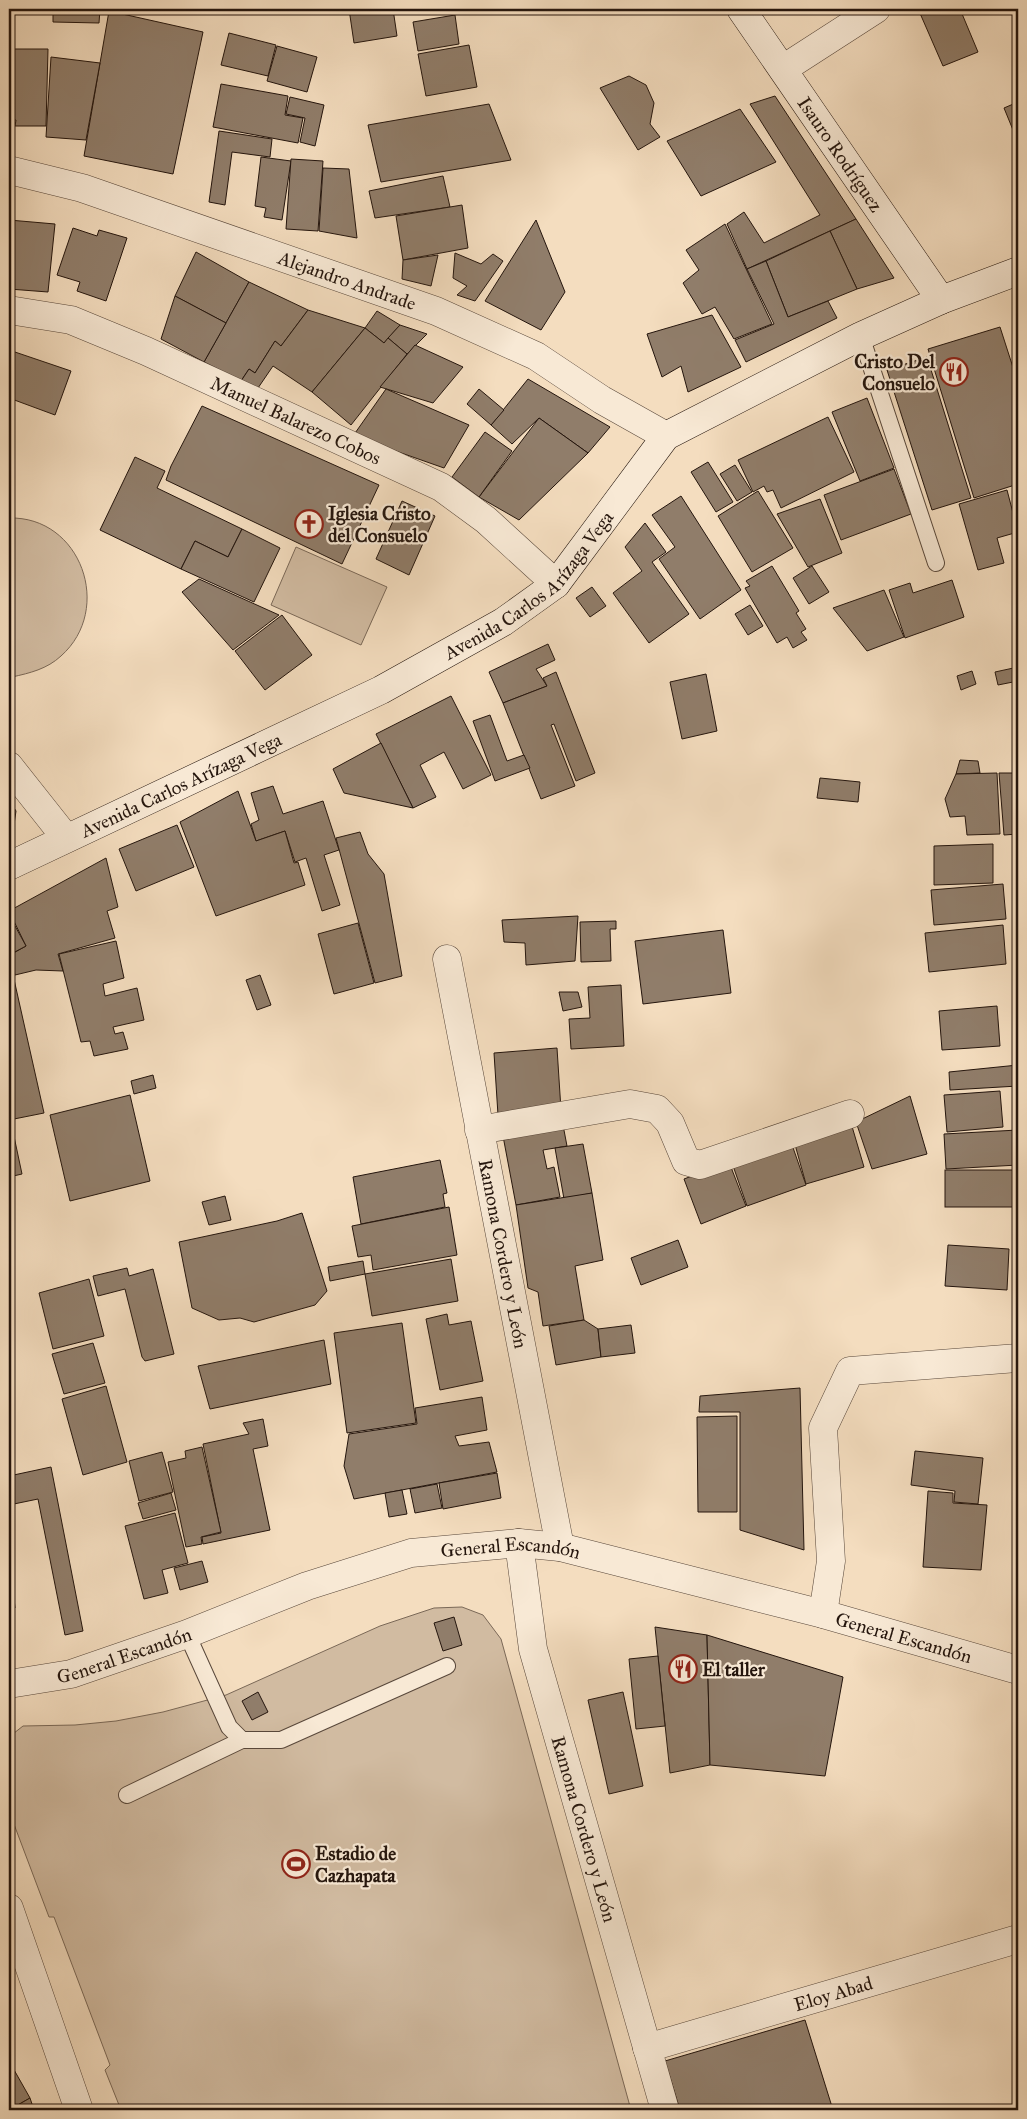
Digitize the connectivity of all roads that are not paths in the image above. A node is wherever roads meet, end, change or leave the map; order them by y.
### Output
1 (741, 9) edge
2 (876, 9) edge
3 (783, 69) junction
4 (9, 170) edge
5 (1018, 271) edge
6 (941, 300) junction
7 (9, 310) edge
8 (861, 336) junction
9 (666, 436) junction
10 (936, 564) dead end
11 (556, 584) junction
12 (9, 766) edge
13 (66, 838) junction
14 (9, 866) edge
15 (447, 959) dead end
16 (850, 1114) dead end
17 (479, 1130) junction
18 (1018, 1358) edge
19 (519, 1543) junction
20 (560, 1548) junction
21 (823, 1614) junction
22 (187, 1634) junction
23 (447, 1666) dead end
24 (1018, 1670) edge
25 (9, 1684) edge
26 (242, 1740) junction
27 (127, 1795) dead end
28 (9, 1908) edge
29 (1018, 1939) edge
30 (647, 2048) junction
31 (79, 2110) edge
32 (665, 2110) edge

1 - 3 street, Isauro Rodríguez
2 - 3 street
3 - 6 street, Isauro Rodríguez
4 - 9 street, Alejandro Andrade
5 - 6 street, Avenida Carlos Arízaga Vega
6 - 8 street, Avenida Carlos Arízaga Vega
7 - 11 street, Manuel Balarezo Cobos
8 - 9 street, Avenida Carlos Arízaga Vega
8 - 10 lane
9 - 11 street, Avenida Carlos Arízaga Vega
11 - 13 street, Avenida Carlos Arízaga Vega
12 - 13 street
13 - 14 street, Avenida Carlos Arízaga Vega
15 - 17 street, Ramona Cordero y León
16 - 17 street
17 - 20 street, Ramona Cordero y León
18 - 21 street
19 - 20 street, General Escandón
19 - 22 street, General Escandón
19 - 30 street, Ramona Cordero y León
20 - 21 street, General Escandón
21 - 24 street, General Escandón
22 - 25 street, General Escandón
22 - 26 lane
23 - 26 lane
26 - 27 lane
28 - 31 street
29 - 30 street, Eloy Abad
30 - 32 street, Ramona Cordero y León

